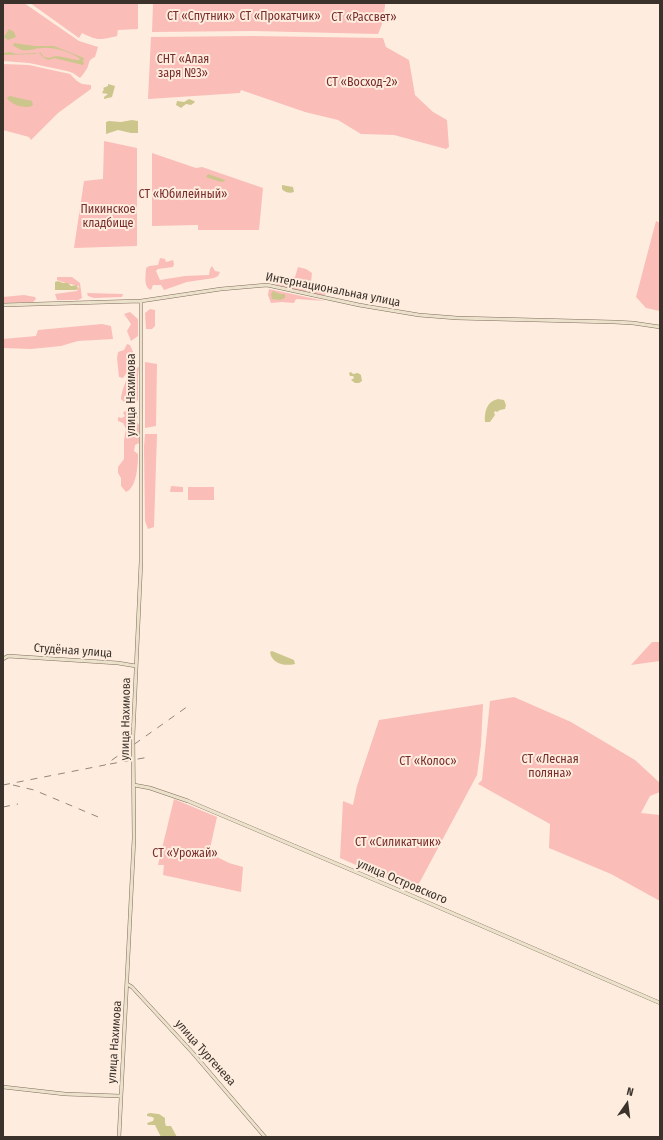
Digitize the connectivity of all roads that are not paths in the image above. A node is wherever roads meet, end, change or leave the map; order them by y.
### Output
1 (141, 301) junction
2 (3, 305) edge
3 (660, 327) edge
4 (3, 659) edge
5 (136, 666) junction
6 (134, 785) junction
7 (127, 984) junction
8 (660, 1003) edge
9 (3, 1087) edge
10 (120, 1096) junction
11 (119, 1137) edge
12 (265, 1137) edge

1 - 2 main road, Интернациональная улица
1 - 3 main road, Интернациональная улица
1 - 5 main road, улица Нахимова
4 - 5 main road, Студёная улица
5 - 6 main road, улица Нахимова
6 - 7 main road, улица Нахимова
6 - 8 main road, улица Островского
7 - 10 main road, улица Нахимова
7 - 12 main road, улица Тургенева
9 - 10 main road
10 - 11 main road, улица Нахимова

